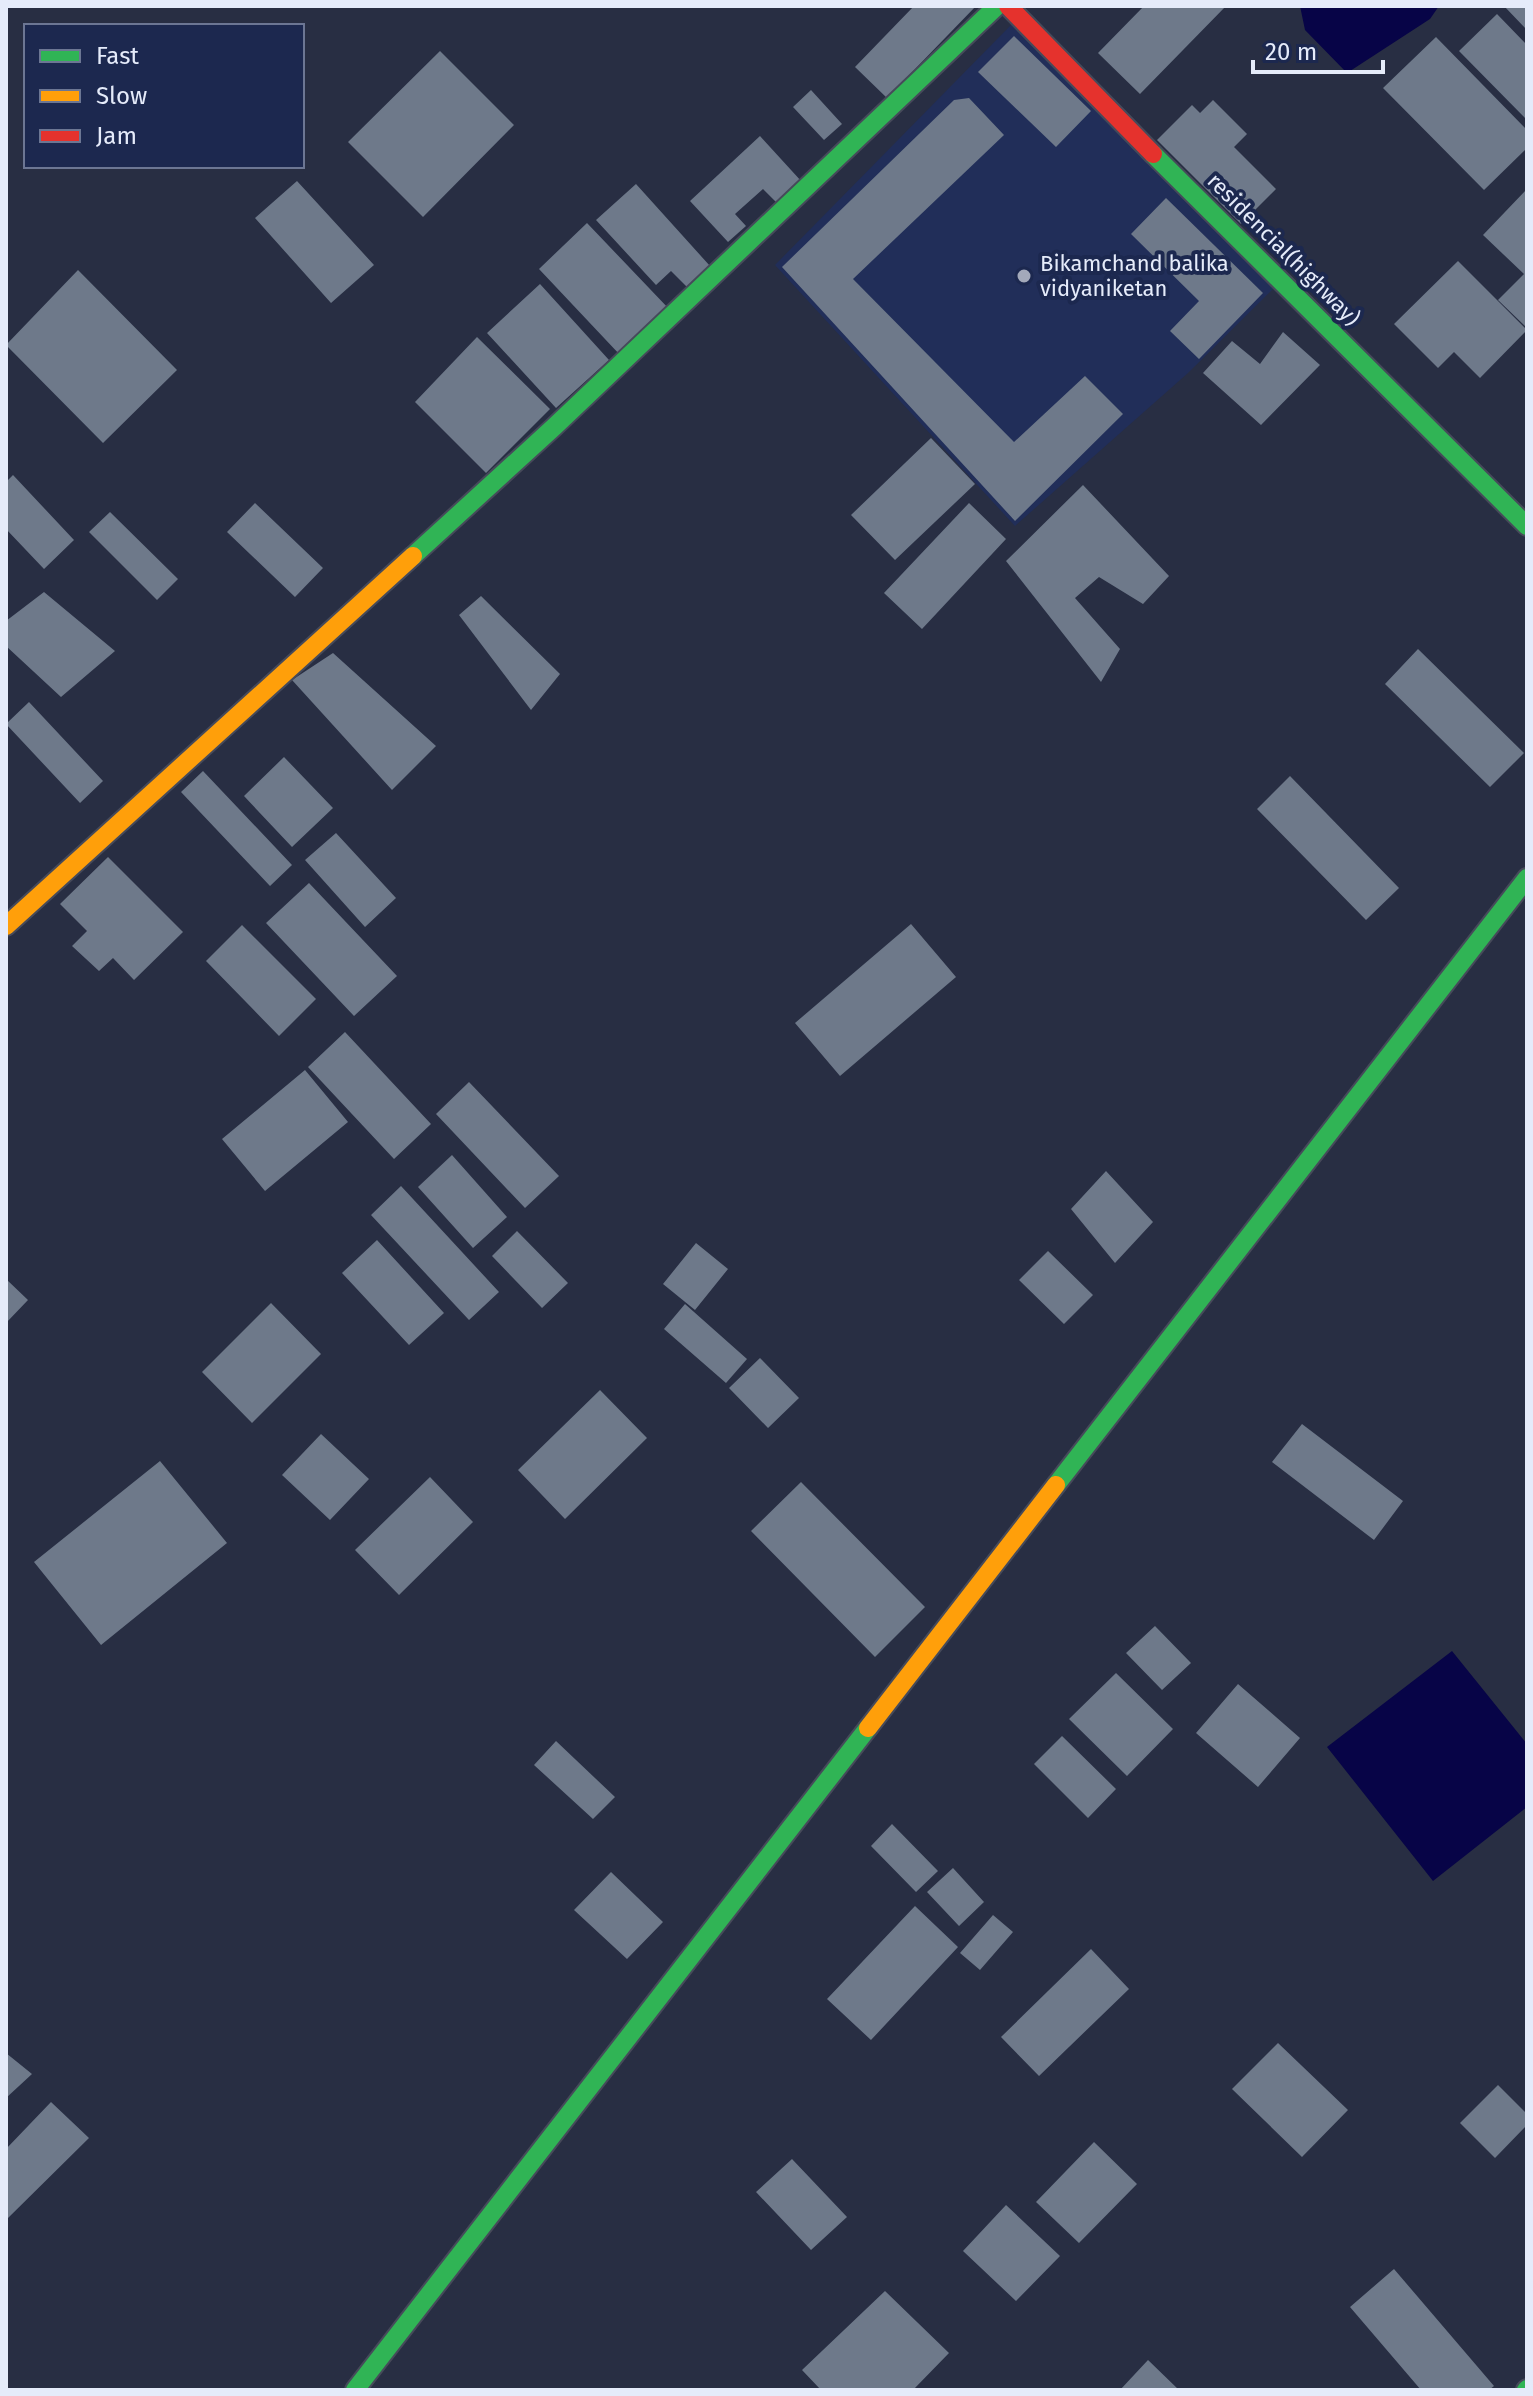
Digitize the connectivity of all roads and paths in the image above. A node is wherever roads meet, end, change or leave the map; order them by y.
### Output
1 (997, 6) edge
2 (1008, 6) edge
3 (1527, 526) edge
4 (1527, 878) edge
5 (6, 926) edge
6 (355, 2390) edge

1 - 5 street
2 - 3 street, residencial(highway)
4 - 6 street

